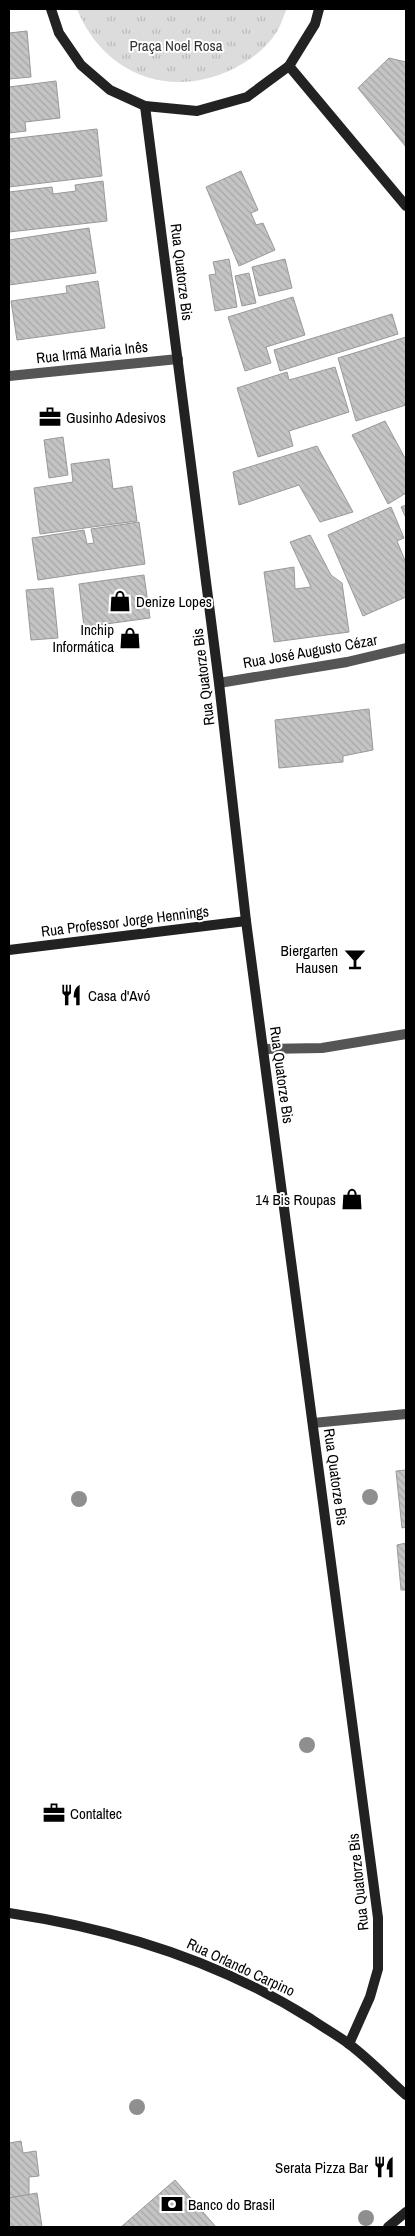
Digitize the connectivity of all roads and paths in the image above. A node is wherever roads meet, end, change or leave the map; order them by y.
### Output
1 (51, 9) edge
2 (319, 9) edge
3 (289, 66) junction
4 (145, 106) junction
5 (406, 206) edge
6 (178, 358) junction
7 (9, 376) edge
8 (406, 648) edge
9 (220, 682) junction
10 (246, 921) junction
11 (9, 950) edge
12 (406, 1034) edge
13 (264, 1049) junction
14 (406, 1414) edge
15 (313, 1423) junction
16 (9, 1913) edge
17 (349, 2044) junction
18 (406, 2094) edge
19 (406, 2212) edge
20 (388, 2227) edge

1 - 4 street
2 - 3 street
3 - 4 street
3 - 5 street
4 - 6 street, Rua Quatorze Bis
6 - 7 street, Rua Irmã Maria Inês
6 - 9 street, Rua Quatorze Bis
8 - 9 street, Rua José Augusto Cézar
9 - 10 street, Rua Quatorze Bis
10 - 11 street, Rua Professor Jorge Hennings
10 - 13 street, Rua Quatorze Bis
12 - 13 street
13 - 15 street, Rua Quatorze Bis
14 - 15 street
15 - 17 street, Rua Quatorze Bis
16 - 17 street, Rua Orlando Carpino
17 - 18 street, Rua Orlando Carpino
19 - 20 street

